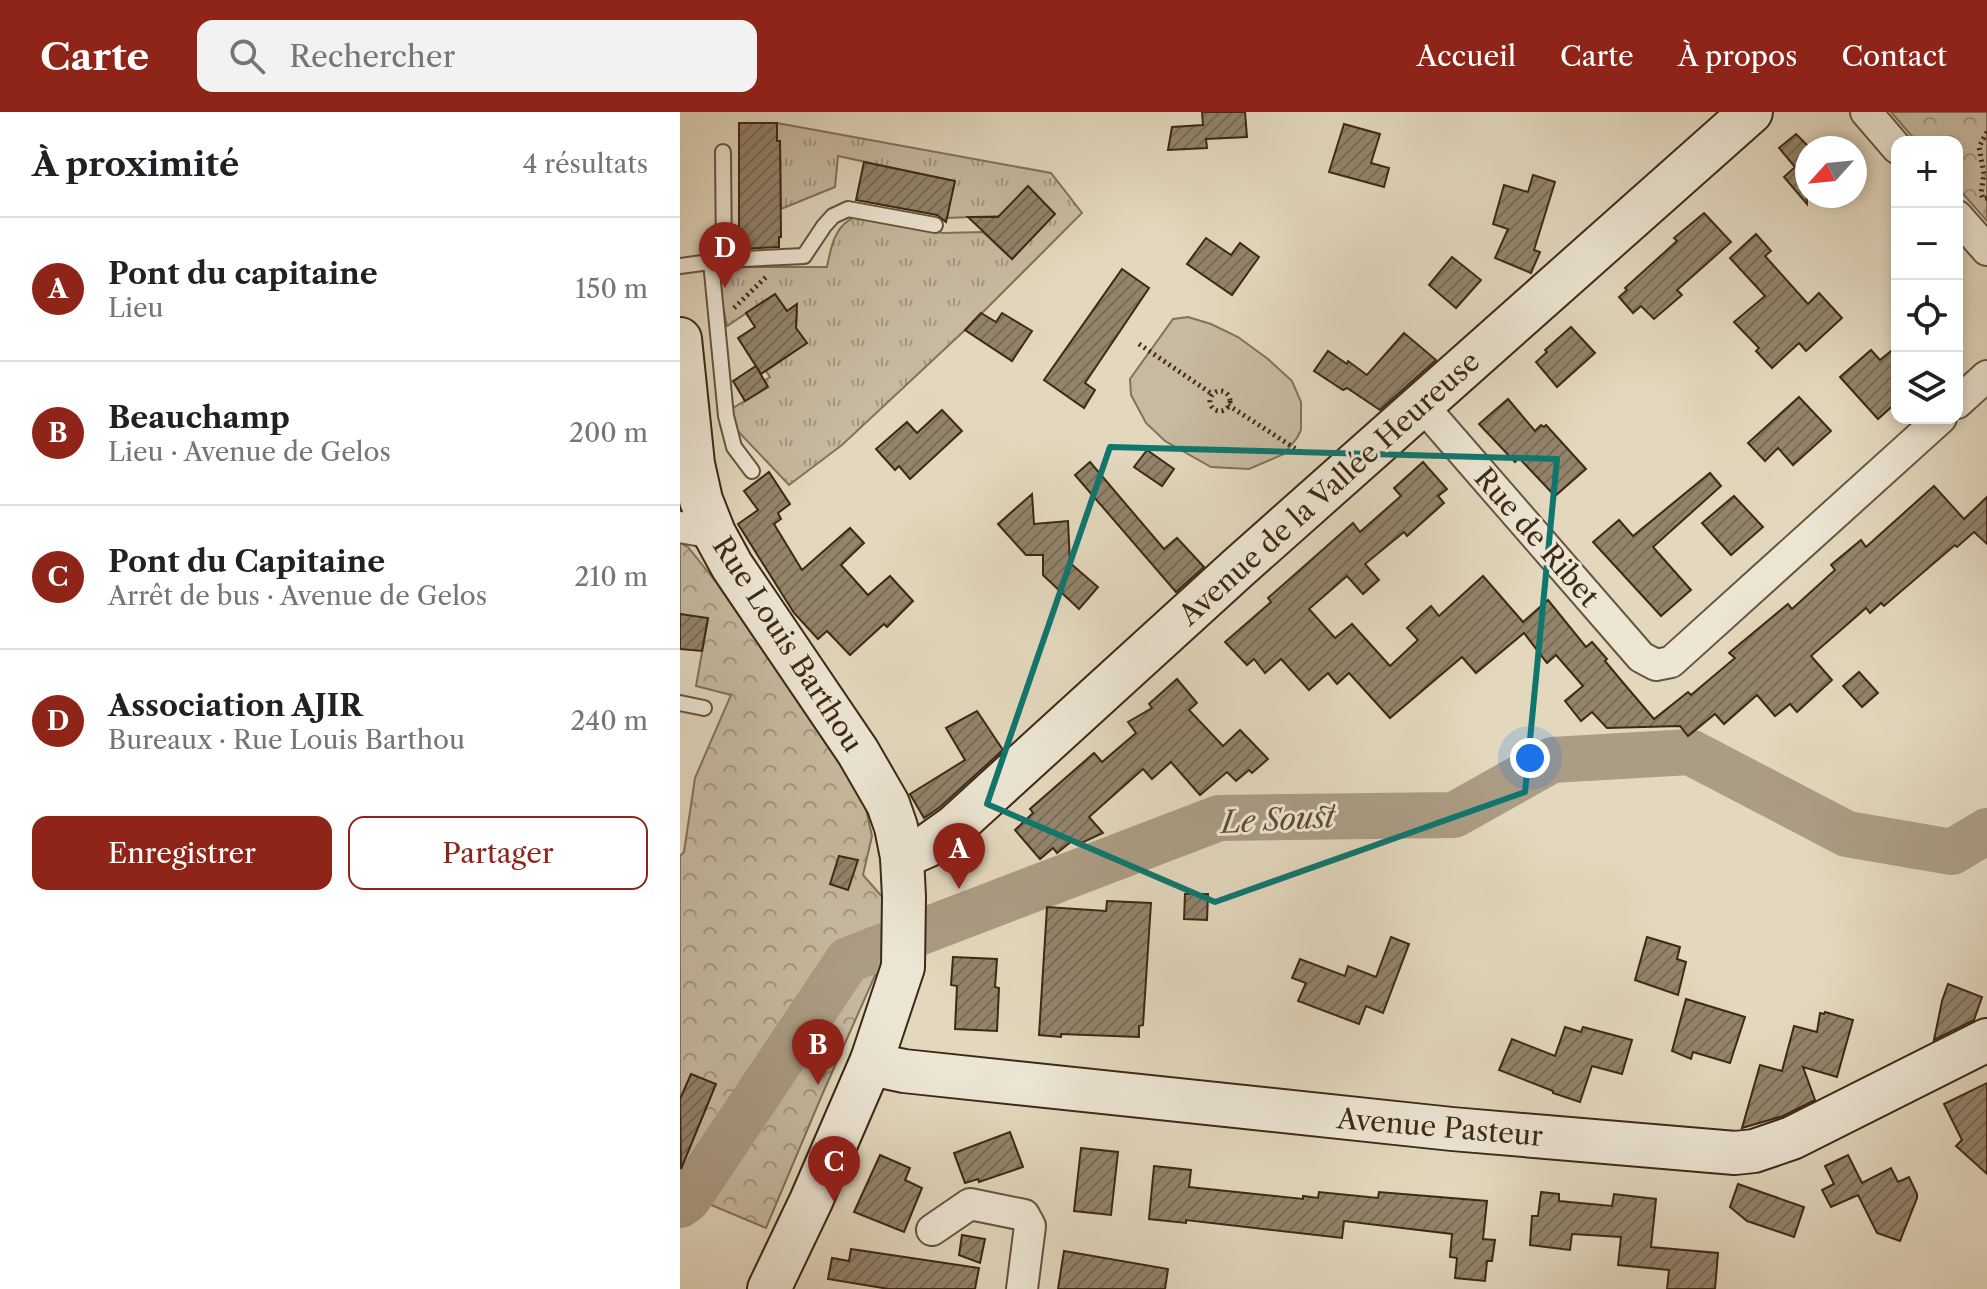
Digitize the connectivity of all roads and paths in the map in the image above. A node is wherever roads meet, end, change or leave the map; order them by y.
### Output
1 (1751, 112) edge
2 (1866, 112) edge
3 (1987, 132) edge
4 (1891, 141) edge
5 (723, 152) dead end
6 (1987, 198) edge
7 (1963, 223) edge
8 (935, 225) dead end
9 (1987, 250) edge
10 (788, 256) junction
11 (718, 261) junction
12 (680, 266) edge
13 (698, 332) edge
14 (1139, 344) dead end
15 (1987, 376) edge
16 (1212, 394) junction
17 (1963, 398) edge
18 (1228, 405) junction
19 (1422, 405) junction
20 (1934, 424) edge
21 (1302, 453) dead end
22 (686, 469) edge
23 (752, 471) dead end
24 (697, 530) edge
25 (680, 703) edge
26 (704, 708) dead end
27 (903, 877) junction
28 (1987, 1040) edge
29 (872, 1060) junction
30 (932, 1230) dead end
31 (769, 1289) edge
32 (1022, 1289) edge

1 - 19 street, Avenue de la Vallée Heureuse
2 - 4 street
3 - 6 path
5 - 11 lane
7 - 9 street
8 - 10 lane
10 - 11 lane
10 - 13 path
11 - 12 lane
11 - 13 lane
13 - 22 street, Rue Louis Barthou
13 - 23 lane
14 - 16 path
15 - 17 street
16 - 18 path
16 - 18 path
18 - 21 path
19 - 20 street, Rue de Ribet
19 - 27 street, Avenue de la Vallée Heureuse
22 - 24 street, Rue Louis Barthou
24 - 27 street, Rue Louis Barthou
25 - 26 lane
27 - 29 street, Rue Louis Barthou
28 - 29 street, Avenue Pasteur
29 - 31 street, Rue Louis Barthou
30 - 32 street

